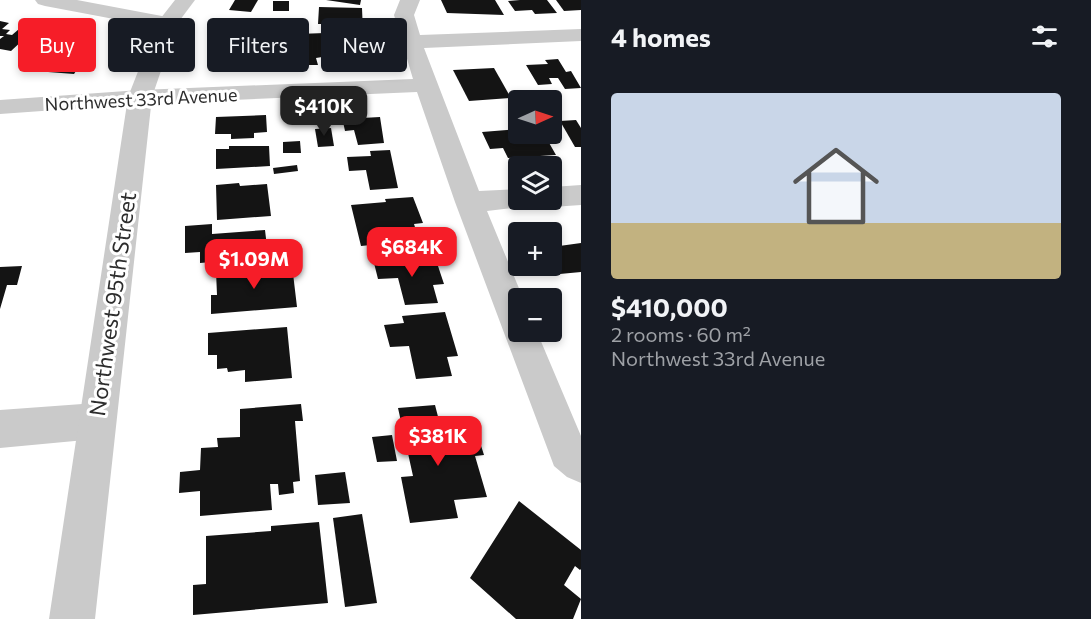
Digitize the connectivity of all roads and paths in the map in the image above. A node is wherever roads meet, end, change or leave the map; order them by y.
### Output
1 (45, 0) edge
2 (410, 0) edge
3 (176, 11) edge
4 (581, 35) edge
5 (411, 42) junction
6 (426, 85) junction
7 (140, 97) junction
8 (0, 107) edge
9 (581, 195) edge
10 (562, 196) edge
11 (508, 200) edge
12 (469, 202) junction
13 (508, 300) edge
14 (525, 342) edge
15 (96, 421) junction
16 (0, 429) edge
17 (575, 458) edge
18 (72, 619) edge

1 - 3 street
2 - 5 street
3 - 7 street, Northwest 95th Street
4 - 5 street
5 - 6 street
6 - 7 street, Northwest 33rd Avenue
6 - 12 street
7 - 8 street, Northwest 33rd Avenue
7 - 15 street, Northwest 95th Street
9 - 10 street
11 - 12 street
12 - 13 street
14 - 17 street
15 - 16 street
15 - 18 street, Northwest 95th Street

